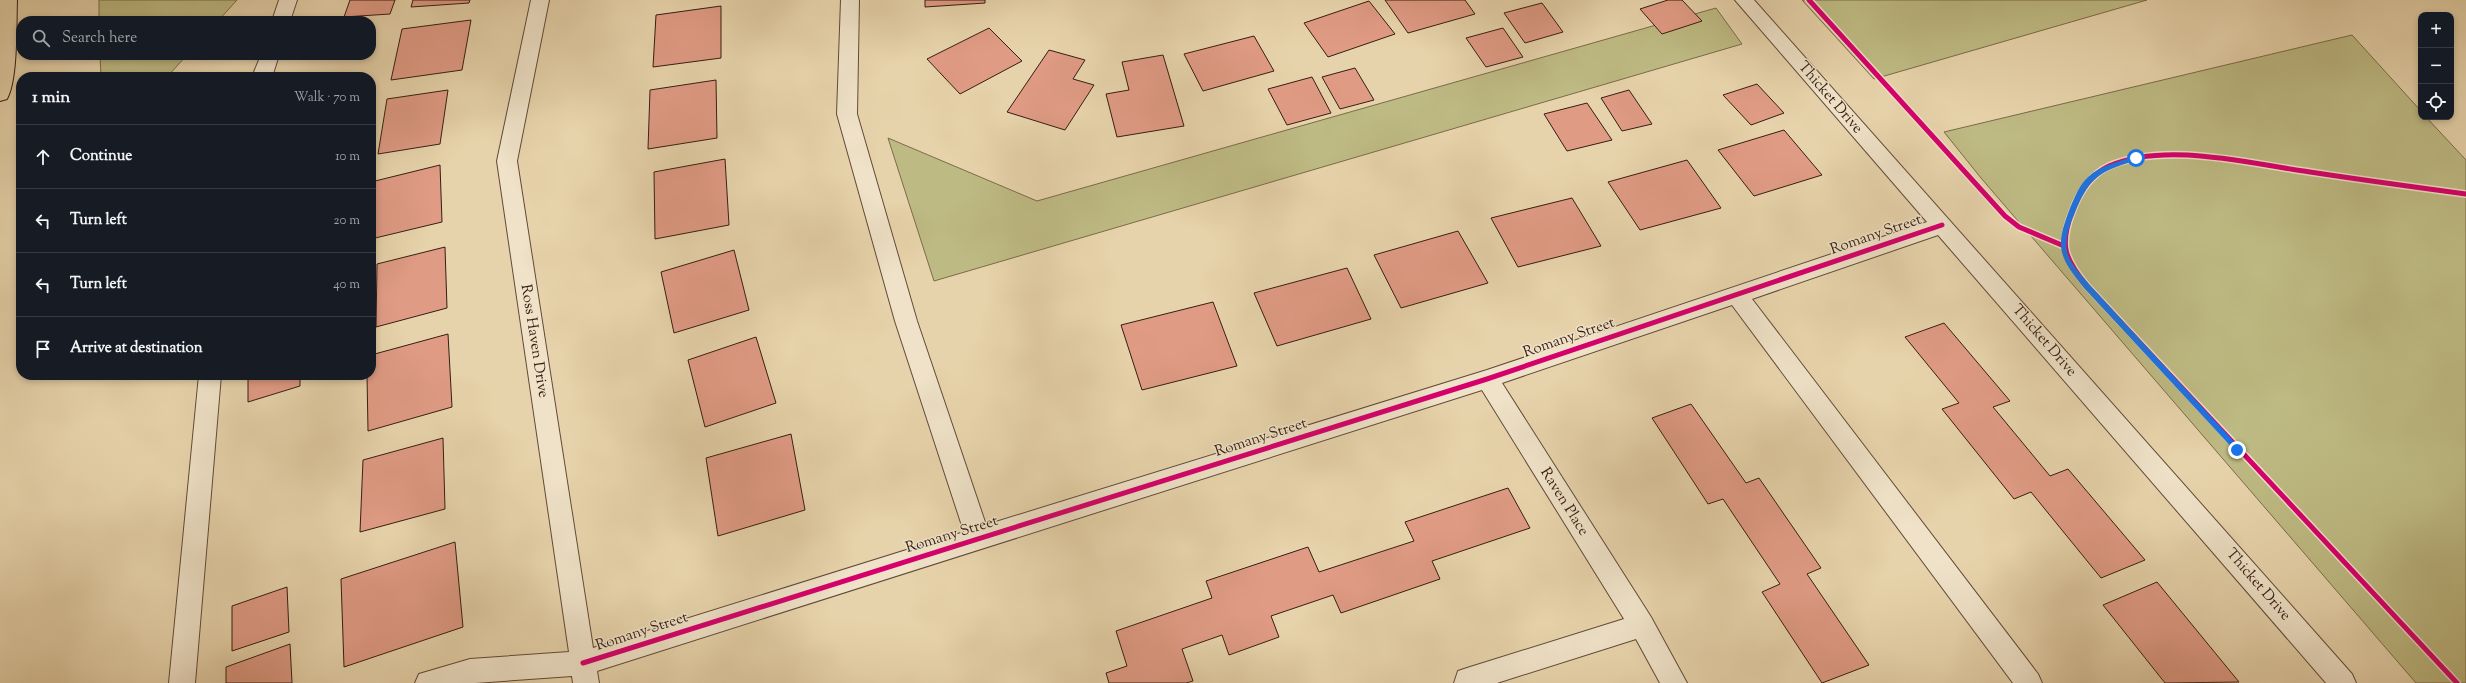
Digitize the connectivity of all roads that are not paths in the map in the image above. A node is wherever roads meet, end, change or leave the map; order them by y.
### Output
1 (8, 0) edge
2 (288, 0) edge
3 (540, 0) edge
4 (850, 0) edge
5 (1744, 0) edge
6 (283, 16) edge
7 (268, 60) edge
8 (264, 72) edge
9 (0, 94) edge
10 (1942, 225) junction
11 (1736, 294) junction
12 (1487, 379) junction
13 (210, 380) edge
14 (979, 540) junction
15 (1642, 625) junction
16 (585, 673) edge
17 (1464, 682) edge
18 (182, 683) edge
19 (428, 683) edge
20 (1674, 683) edge
21 (2029, 683) edge
22 (2344, 683) edge

1 - 9 main road
2 - 6 street
3 - 16 street, Ross Haven Drive
4 - 14 street
5 - 10 street, Thicket Drive
7 - 8 street
10 - 11 street, Romany Street
10 - 22 street, Thicket Drive
11 - 12 street, Romany Street
11 - 21 street
12 - 14 street, Romany Street
12 - 15 street, Raven Place
13 - 18 street
14 - 16 street, Romany Street
15 - 17 street
15 - 20 street, Raven Place
16 - 19 street, Romany Street

